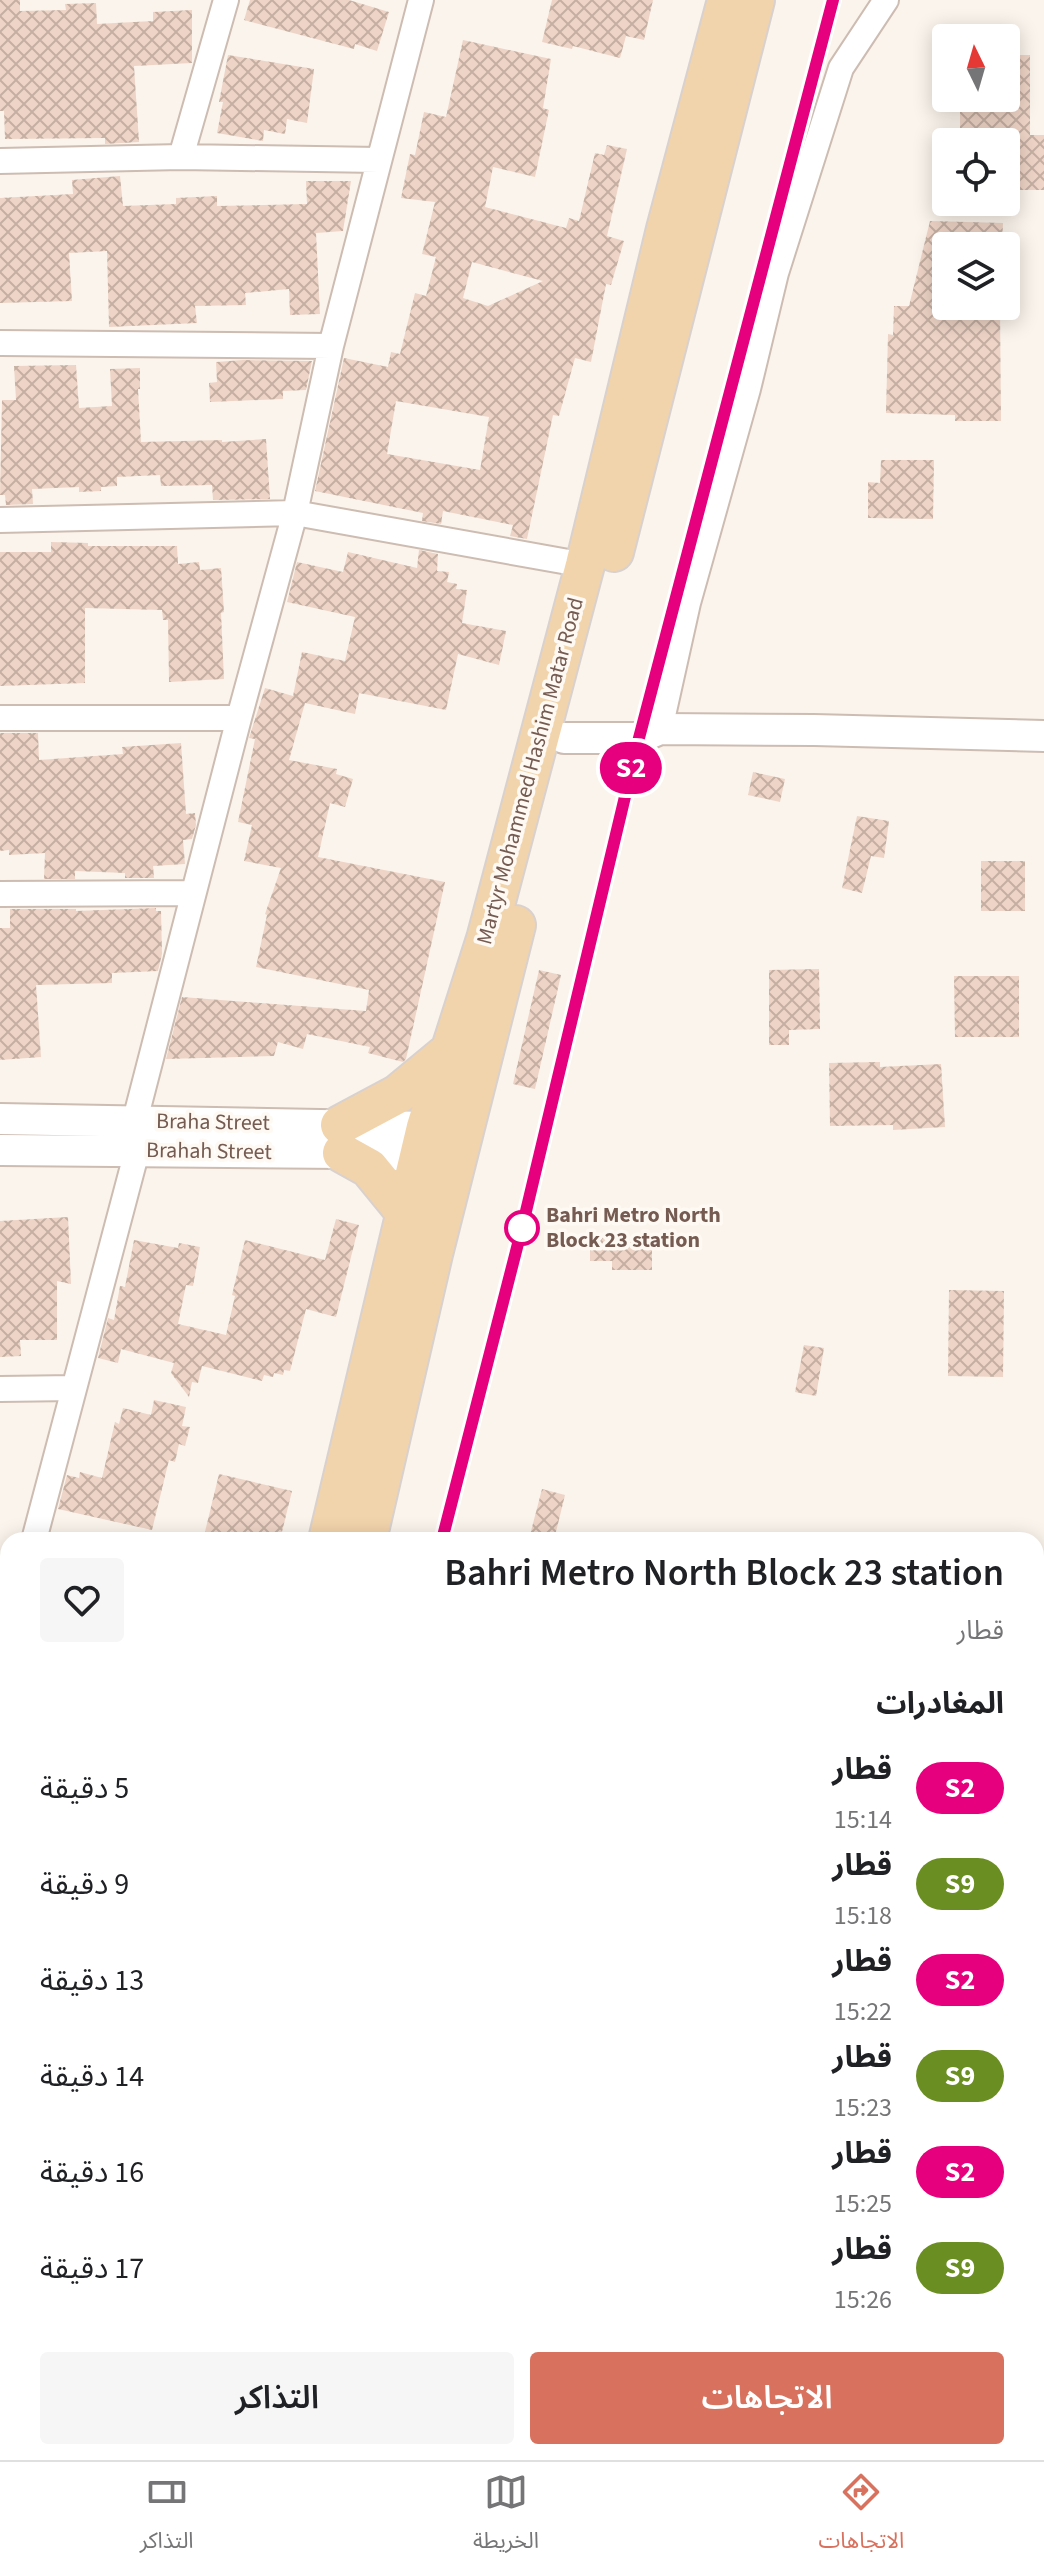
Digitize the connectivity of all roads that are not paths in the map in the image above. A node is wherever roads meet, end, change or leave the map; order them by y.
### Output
1 (226, 0) edge
2 (421, 0) edge
3 (727, 0) edge
4 (755, 0) edge
5 (886, 0) edge
6 (181, 157) junction
7 (378, 160) junction
8 (0, 161) edge
9 (0, 343) edge
10 (331, 346) junction
11 (295, 513) junction
12 (0, 520) edge
13 (585, 565) junction
14 (0, 718) edge
15 (239, 718) junction
16 (660, 729) junction
17 (1044, 736) edge
18 (564, 738) junction
19 (193, 893) junction
20 (0, 894) edge
21 (450, 1051) junction
22 (0, 1119) edge
23 (135, 1120) junction
24 (341, 1139) junction
25 (422, 1142) junction
26 (0, 1150) edge
27 (137, 1151) junction
28 (405, 1212) junction
29 (74, 1388) junction
30 (0, 1389) edge
31 (36, 1532) edge
32 (330, 1532) edge
33 (369, 1532) edge

1 - 6 street
2 - 7 street
3 - 13 main road, Martyr Mohammed Hashim Matar Road
4 - 18 main road, Martyr Mohammed Hashim Matar Road
5 - 16 street
6 - 7 street
6 - 8 street
7 - 10 street
9 - 10 street
10 - 11 street
11 - 12 street
11 - 13 street
11 - 15 street
13 - 21 main road, Martyr Mohammed Hashim Matar Road
14 - 15 street
15 - 19 street
16 - 17 street
16 - 18 street
18 - 33 main road, Martyr Mohammed Hashim Matar Road
19 - 20 street
19 - 23 street
21 - 24 main road
21 - 25 main road, Martyr Mohammed Hashim Matar Road
22 - 23 street, Braha Street
23 - 24 street, Braha Street
24 - 25 street, Braha Street
24 - 27 street, Brahah Street
24 - 28 main road
25 - 28 main road, Martyr Mohammed Hashim Matar Road
26 - 27 street, Brahah Street
27 - 29 street
28 - 32 main road, Martyr Mohammed Hashim Matar Road
29 - 30 street
29 - 31 street

